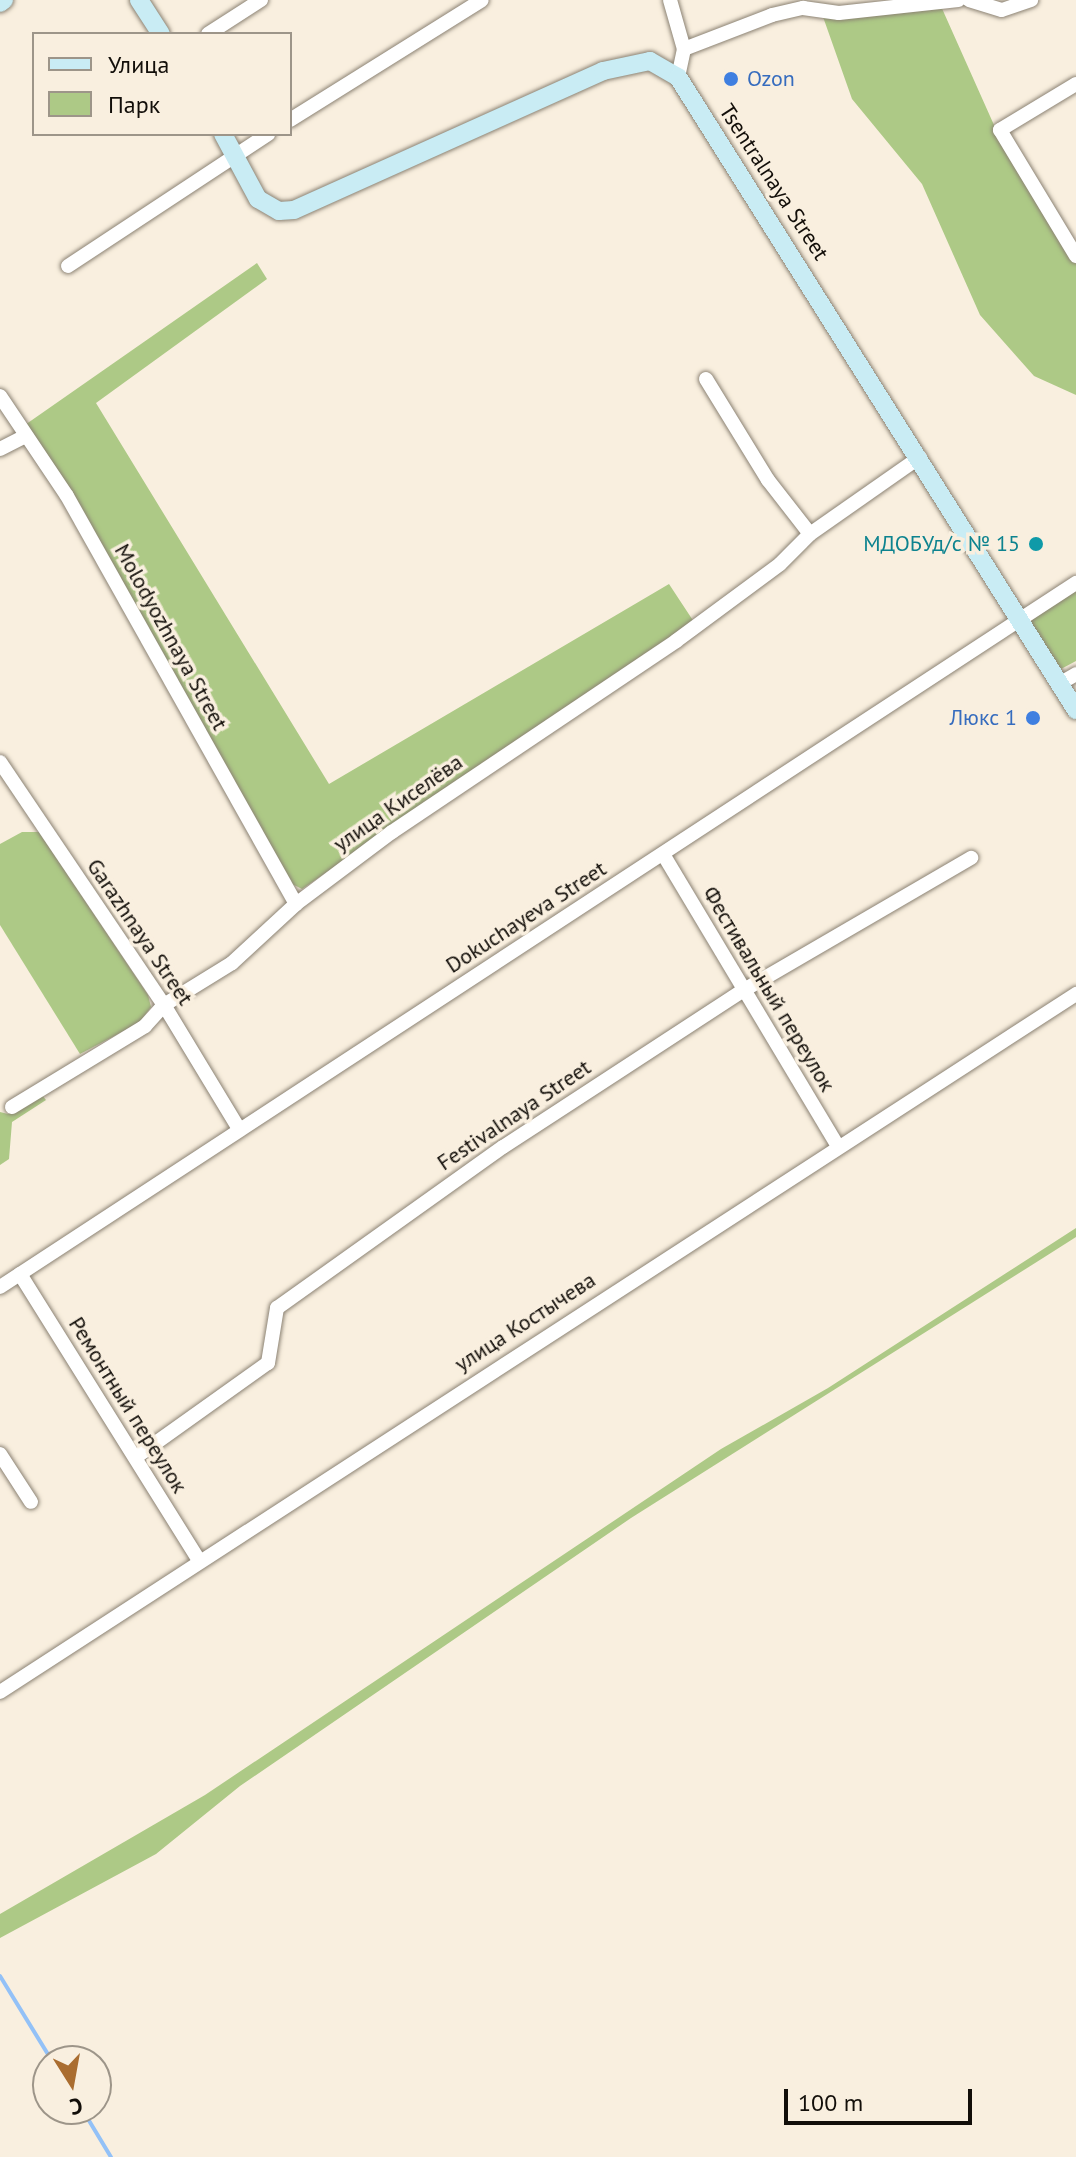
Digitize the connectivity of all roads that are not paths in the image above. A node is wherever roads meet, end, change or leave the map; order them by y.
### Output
1 (139, 0) edge
2 (261, 0) edge
3 (482, 0) edge
4 (670, 0) edge
5 (958, 0) edge
6 (969, 0) edge
7 (1031, 0) edge
8 (160, 32) edge
9 (211, 32) edge
10 (684, 49) junction
11 (678, 77) junction
12 (1076, 84) edge
13 (292, 119) edge
14 (224, 136) edge
15 (265, 136) edge
16 (235, 155) junction
17 (1076, 256) edge
18 (68, 266) dead end
19 (706, 379) dead end
20 (0, 396) edge
21 (24, 437) junction
22 (0, 449) edge
23 (920, 457) junction
24 (810, 534) junction
25 (1076, 583) edge
26 (1019, 618) junction
27 (1076, 674) edge
28 (1059, 684) junction
29 (1076, 710) edge
30 (0, 762) edge
31 (663, 854) junction
32 (971, 858) dead end
33 (296, 904) junction
34 (744, 990) junction
35 (1076, 994) edge
36 (164, 1005) junction
37 (12, 1107) dead end
38 (239, 1129) junction
39 (838, 1146) junction
40 (20, 1274) junction
41 (0, 1287) edge
42 (0, 1454) edge
43 (136, 1457) junction
44 (31, 1502) dead end
45 (199, 1560) junction
46 (0, 1692) edge

1 - 8 street
2 - 9 street
3 - 13 street
4 - 10 street
5 - 10 street
6 - 7 street
10 - 11 street
11 - 16 street
11 - 23 street, Tsentralnaya Street
12 - 17 street
14 - 16 street
15 - 16 street
16 - 18 street
19 - 24 street
20 - 21 street, Molodyozhnaya Street
21 - 22 street
21 - 33 street, Molodyozhnaya Street
23 - 24 street, улица Киселёва
23 - 26 street, Tsentralnaya Street
24 - 33 street, улица Киселёва
25 - 26 street, Dokuchayeva Street
26 - 28 street, Tsentralnaya Street
26 - 31 street, Dokuchayeva Street
27 - 28 street
28 - 29 street, Tsentralnaya Street
30 - 36 street, Garazhnaya Street
31 - 34 street, Фестивальный переулок
31 - 38 street, Dokuchayeva Street
32 - 34 street, Festivalnaya Street
33 - 36 street, улица Киселёва
34 - 39 street, Фестивальный переулок
34 - 43 street, Festivalnaya Street
35 - 39 street, улица Костычева
36 - 37 street, улица Киселёва
36 - 38 street, Garazhnaya Street
38 - 40 street, Dokuchayeva Street
39 - 45 street, улица Костычева
40 - 41 street, Dokuchayeva Street
40 - 43 street, Ремонтный переулок
42 - 44 street
43 - 45 street, Ремонтный переулок
45 - 46 street, улица Костычева

